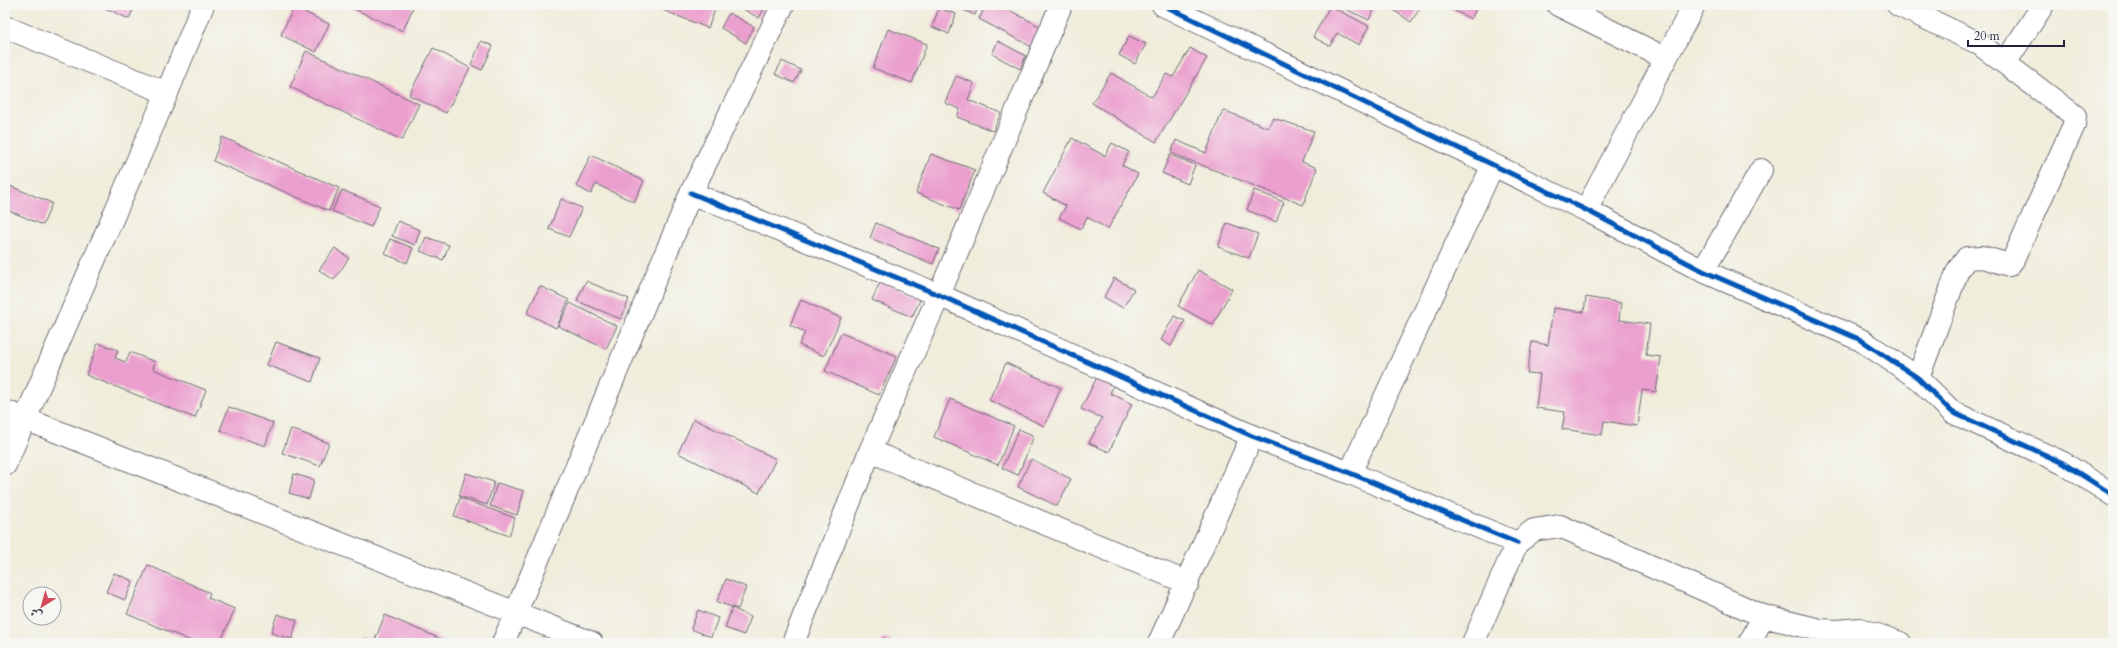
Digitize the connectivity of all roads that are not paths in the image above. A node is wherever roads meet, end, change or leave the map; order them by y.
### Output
1 (203, 5) edge
2 (783, 5) edge
3 (1061, 5) edge
4 (1163, 5) edge
5 (1558, 5) edge
6 (1694, 5) edge
7 (1898, 5) edge
8 (2043, 5) edge
9 (5, 27) edge
10 (1665, 58) junction
11 (2005, 63) junction
12 (167, 93) junction
13 (1492, 165) junction
14 (1761, 170) dead end
15 (691, 193) junction
16 (1586, 210) junction
17 (1703, 270) junction
18 (939, 295) junction
19 (1918, 378) junction
20 (5, 411) edge
21 (25, 419) junction
22 (1252, 436) junction
23 (870, 451) junction
24 (5, 465) edge
25 (1350, 473) junction
26 (2113, 495) edge
27 (1517, 543) junction
28 (1188, 583) junction
29 (515, 612) junction
30 (1763, 616) junction
31 (503, 643) edge
32 (592, 643) edge
33 (793, 643) edge
34 (1160, 643) edge
35 (1473, 643) edge
36 (1750, 643) edge
37 (1900, 643) edge

1 - 12 street
2 - 15 street
3 - 18 street
4 - 13 street
5 - 10 street
6 - 10 street
7 - 11 street
8 - 11 street
9 - 12 street
10 - 16 street
11 - 19 street
12 - 21 street
13 - 16 street
13 - 25 street
14 - 17 street
15 - 18 street
15 - 29 street
16 - 17 street
17 - 19 street
18 - 22 street
18 - 23 street
19 - 26 street
20 - 21 street
21 - 24 street
21 - 29 street
22 - 25 street
22 - 28 street
23 - 28 street
23 - 33 street
25 - 27 street
27 - 30 street
27 - 35 street
28 - 34 street
29 - 31 street
29 - 32 street
30 - 36 street
30 - 37 street

